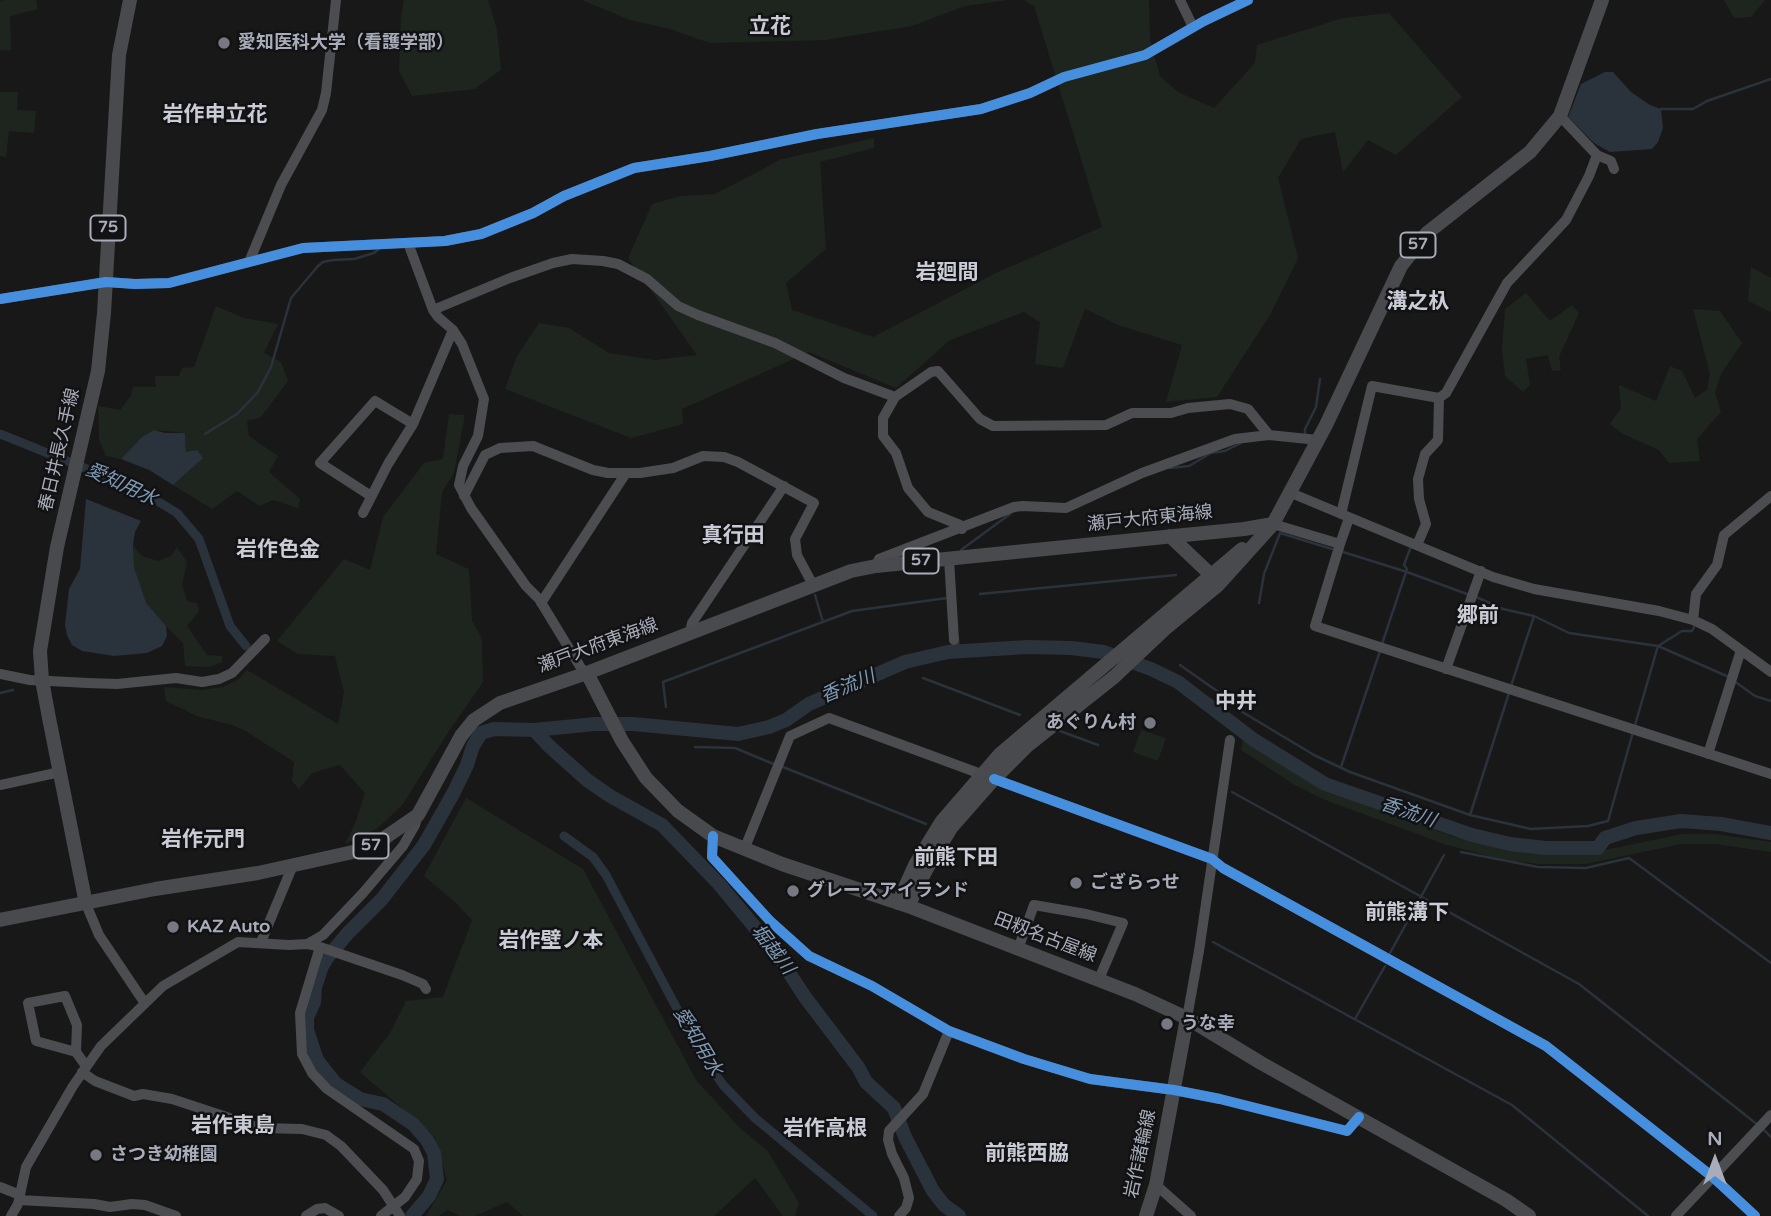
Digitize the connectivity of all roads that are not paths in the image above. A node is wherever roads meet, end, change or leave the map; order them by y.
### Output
1 (130, 0) edge
2 (336, 0) edge
3 (1180, 0) edge
4 (1248, 0) edge
5 (1602, 0) edge
6 (1193, 27) junction
7 (1560, 116) junction
8 (1597, 155) junction
9 (1614, 169) dead end
10 (408, 243) junction
11 (249, 262) junction
12 (106, 282) junction
13 (0, 299) edge
14 (433, 310) junction
15 (453, 330) junction
16 (895, 397) junction
17 (1439, 398) junction
18 (413, 424) junction
19 (1269, 435) junction
20 (1318, 440) junction
21 (626, 473) junction
22 (784, 486) junction
23 (1291, 494) junction
24 (371, 496) junction
25 (464, 496) junction
26 (1771, 496) edge
27 (363, 513) dead end
28 (1345, 516) junction
29 (1273, 524) junction
30 (962, 528) junction
31 (1170, 537) junction
32 (1340, 544) junction
33 (1417, 545) junction
34 (949, 559) junction
35 (876, 566) junction
36 (1480, 571) junction
37 (1210, 574) junction
38 (813, 585) junction
39 (541, 603) junction
40 (1693, 620) junction
41 (690, 632) junction
42 (265, 639) dead end
43 (954, 640) dead end
44 (1135, 648) junction
45 (1741, 650) junction
46 (1446, 670) junction
47 (1771, 672) edge
48 (587, 673) junction
49 (0, 674) edge
50 (42, 680) junction
51 (1230, 740) dead end
52 (1708, 754) junction
53 (61, 772) junction
54 (1771, 774) edge
55 (987, 776) junction
56 (0, 785) edge
57 (418, 815) junction
58 (713, 836) junction
59 (744, 850) junction
60 (1212, 859) junction
61 (293, 865) junction
62 (86, 904) junction
63 (903, 905) junction
64 (0, 920) edge
65 (261, 942) junction
66 (307, 944) junction
67 (322, 947) junction
68 (1018, 949) junction
69 (1099, 979) junction
70 (426, 989) dead end
71 (144, 1002) junction
72 (1187, 1018) junction
73 (949, 1031) junction
74 (76, 1052) junction
75 (84, 1069) junction
76 (1174, 1090) junction
77 (1771, 1115) edge
78 (1359, 1117) junction
79 (1714, 1178) junction
80 (1156, 1185) junction
81 (0, 1187) edge
82 (19, 1197) junction
83 (396, 1210) edge
84 (122, 1211) edge
85 (11, 1216) edge
86 (176, 1216) edge
87 (306, 1216) edge
88 (339, 1216) edge
89 (381, 1216) edge
90 (899, 1216) edge
91 (1146, 1216) edge
92 (1191, 1216) edge
93 (1529, 1216) edge
94 (1676, 1216) edge
95 (1755, 1216) edge

1 - 12 main road, 春日井長久手線 / 75
2 - 11 street
3 - 6 street
4 - 6 street
5 - 7 main road, 57
6 - 10 street
7 - 8 street
7 - 20 main road, 57
8 - 9 street
8 - 17 street
10 - 11 street
10 - 14 street
11 - 12 street
12 - 13 street
12 - 50 main road, 春日井長久手線 / 75
14 - 15 street
14 - 16 street
15 - 18 street
15 - 25 street
16 - 19 street
16 - 30 street
17 - 28 street
17 - 33 street
18 - 24 street
18 - 24 street
19 - 20 street
19 - 30 street
20 - 23 main road, 57
21 - 22 street
21 - 25 street
21 - 39 street
22 - 38 street
22 - 41 street
23 - 28 street
23 - 29 main road, 57
24 - 27 street
25 - 39 street
26 - 40 street
28 - 32 street
28 - 33 street
29 - 31 main road, 瀬戸大府東海線 / 57
29 - 32 street
29 - 37 main road, 57
29 - 44 main road, 57
30 - 35 street
31 - 34 main road, 瀬戸大府東海線 / 57
31 - 37 main road
32 - 46 street
33 - 36 street
34 - 35 main road, 瀬戸大府東海線 / 57
34 - 43 street
35 - 38 main road, 瀬戸大府東海線 / 57
36 - 40 street
36 - 46 street
37 - 44 main road, 57
38 - 41 main road, 瀬戸大府東海線 / 57
39 - 48 street
40 - 45 street
41 - 48 main road, 瀬戸大府東海線 / 57
42 - 50 street
44 - 55 main road, 57
44 - 55 main road, 57
45 - 47 street
45 - 52 street
46 - 52 street
48 - 57 main road, 瀬戸大府東海線 / 57
48 - 58 main road, 田籾名古屋線
49 - 50 street
50 - 53 main road, 春日井長久手線 / 75
51 - 60 street
52 - 54 street
53 - 56 street
53 - 62 main road, 春日井長久手線 / 75
55 - 59 street
55 - 60 street
55 - 63 main road, 57
57 - 61 main road, 瀬戸大府東海線 / 57
57 - 66 street
58 - 59 main road, 田籾名古屋線
58 - 73 street
59 - 63 main road, 田籾名古屋線
60 - 72 street
60 - 79 street
61 - 62 main road, 瀬戸大府東海線 / 57
61 - 65 street
62 - 64 main road, 瀬戸大府東海線 / 57
62 - 71 street
63 - 68 main road, 田籾名古屋線
65 - 66 street
65 - 71 street
66 - 67 street
67 - 70 street
67 - 83 street
68 - 69 main road, 田籾名古屋線
68 - 69 street
69 - 72 main road, 田籾名古屋線
71 - 75 street
72 - 76 main road, 岩作諸輪線
72 - 78 main road, 田籾名古屋線
73 - 76 street
73 - 90 street
74 - 74 street
74 - 75 street
75 - 82 street
75 - 83 street
76 - 78 street
76 - 80 main road, 岩作諸輪線
77 - 79 street
78 - 93 main road, 田籾名古屋線
79 - 94 street
79 - 95 street
80 - 91 main road, 岩作諸輪線
80 - 92 street
81 - 82 street
82 - 84 street
82 - 85 street
83 - 89 street
84 - 86 street
87 - 88 street

